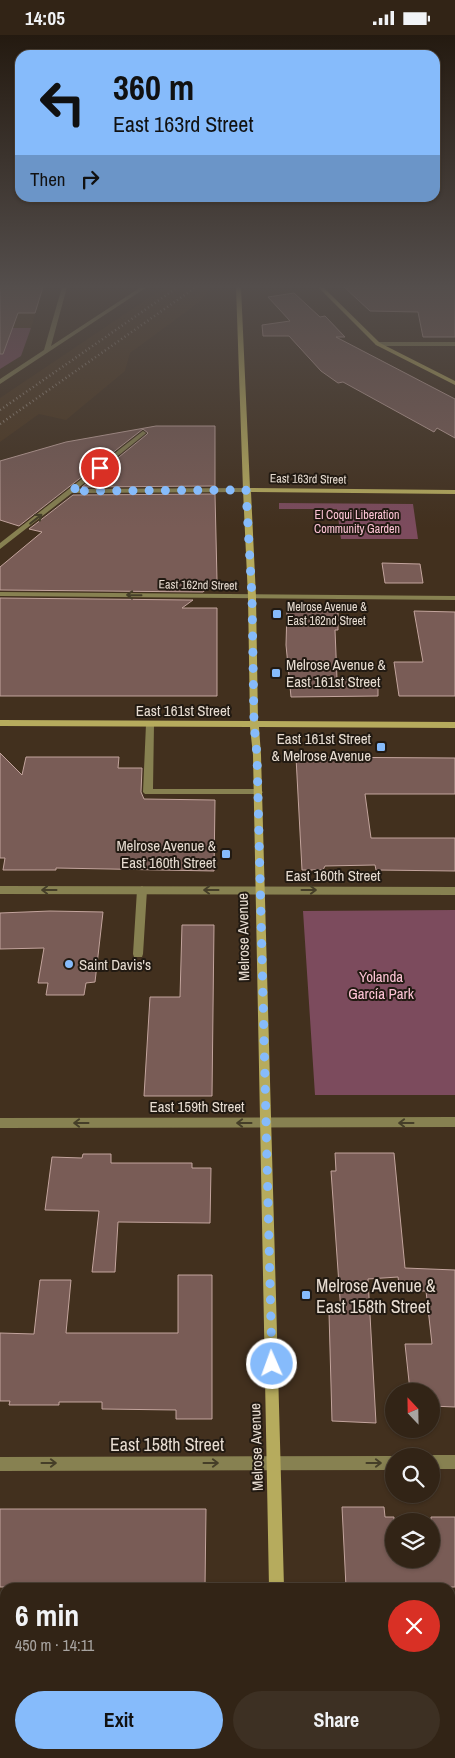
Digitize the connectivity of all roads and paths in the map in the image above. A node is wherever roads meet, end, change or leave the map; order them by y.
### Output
1 (22, 367) edge
2 (242, 367) edge
3 (424, 367) edge
4 (0, 382) edge
5 (455, 383) edge
6 (143, 433) dead end
7 (246, 490) junction
8 (72, 491) junction
9 (455, 492) edge
10 (0, 547) edge
11 (0, 594) edge
12 (252, 597) junction
13 (455, 598) edge
14 (0, 723) edge
15 (150, 724) junction
16 (254, 724) junction
17 (455, 725) edge
18 (258, 792) junction
19 (0, 890) edge
20 (142, 890) junction
21 (260, 890) junction
22 (455, 891) edge
23 (138, 954) dead end
24 (0, 1123) edge
25 (265, 1123) junction
26 (455, 1123) edge
27 (455, 1462) edge
28 (274, 1463) junction
29 (385, 1463) edge
30 (440, 1463) edge
31 (0, 1464) edge
32 (277, 1583) edge

1 - 4 street
2 - 7 main road, Melrose Avenue
3 - 5 main road
6 - 8 street
7 - 8 street, East 163rd Street
7 - 9 main road, East 163rd Street
7 - 12 main road, Melrose Avenue
10 -> 8 street
12 -> 11 street, East 162nd Street
12 - 13 street, East 162nd Street
12 - 16 main road, Melrose Avenue
14 - 15 main road, East 161st Street
15 - 16 main road, East 161st Street
15 - 18 street
16 - 17 main road, East 161st Street
16 - 18 main road, Melrose Avenue
18 - 21 main road, Melrose Avenue
20 -> 19 street, East 160th Street
21 -> 20 street, East 160th Street
20 - 23 street
21 -> 22 street, East 160th Street
21 - 25 main road, Melrose Avenue
25 -> 24 street, East 159th Street
26 -> 25 street, East 159th Street
25 - 28 main road, Melrose Avenue
27 - 30 street
28 -> 29 street, East 158th Street
31 -> 28 street, East 158th Street
28 - 32 main road, Melrose Avenue

